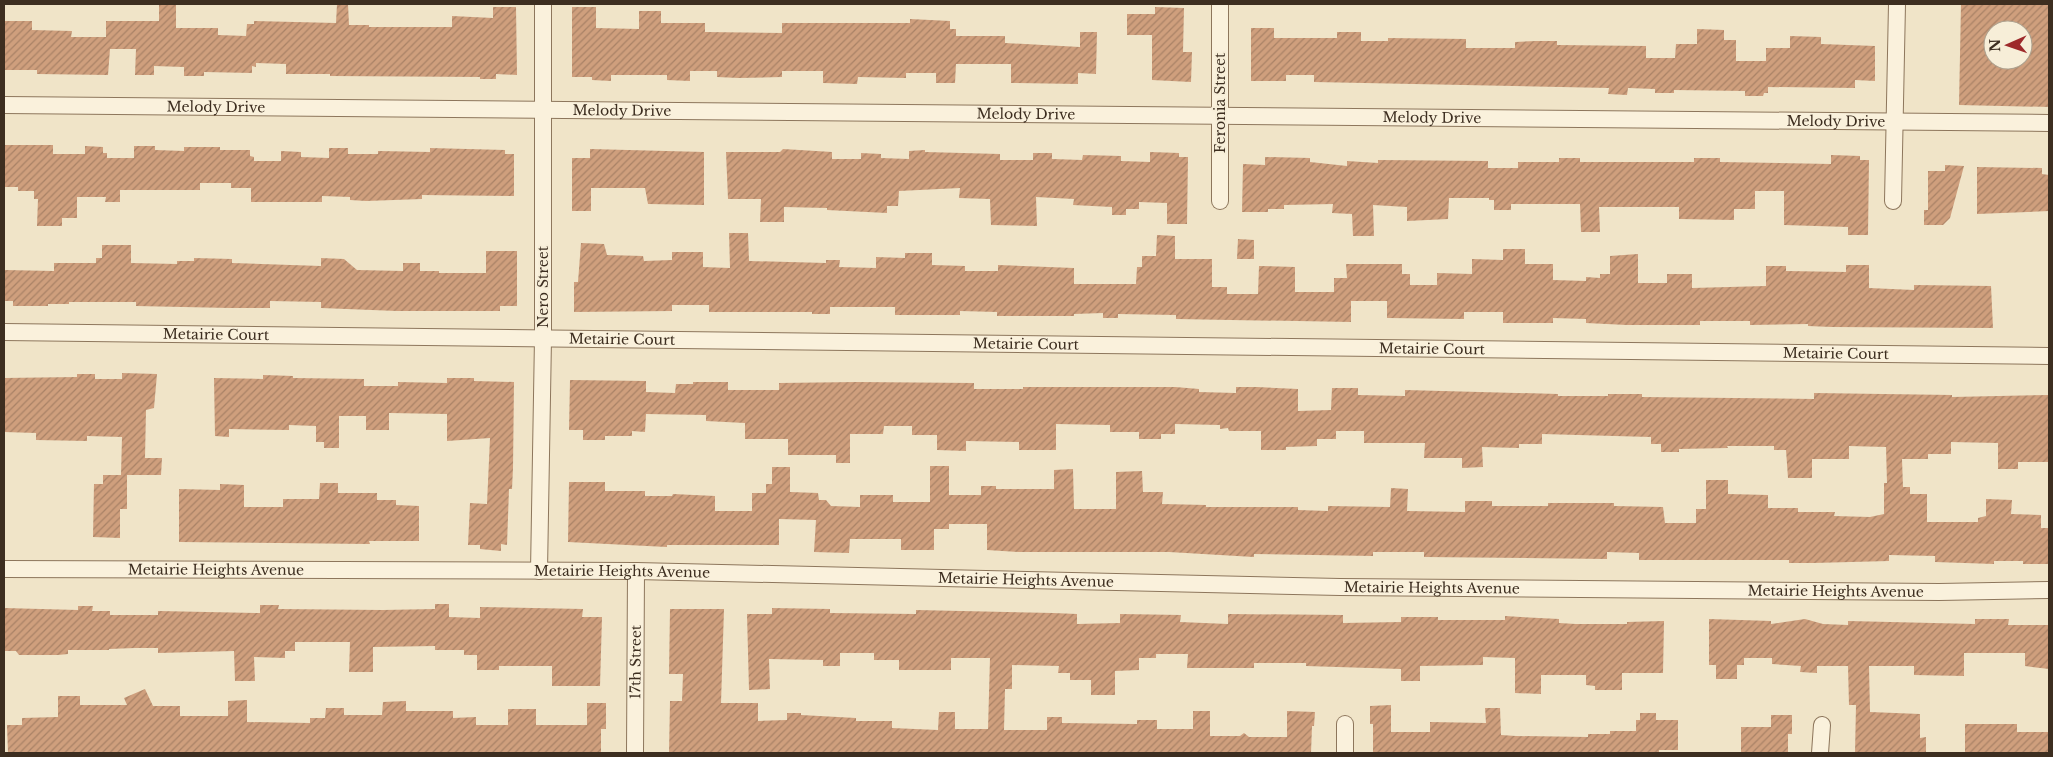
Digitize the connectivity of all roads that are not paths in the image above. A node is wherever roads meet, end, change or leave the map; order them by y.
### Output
1 (544, 4) edge
2 (1220, 4) edge
3 (1898, 4) edge
4 (4, 105) edge
5 (544, 109) junction
6 (1220, 115) junction
7 (1895, 122) junction
8 (2049, 123) edge
9 (1220, 201) dead end
10 (1893, 201) dead end
11 (4, 332) edge
12 (543, 338) junction
13 (2049, 356) edge
14 (4, 569) edge
15 (539, 571) junction
16 (636, 572) junction
17 (2049, 590) edge
18 (1345, 724) dead end
19 (1822, 725) dead end
20 (635, 753) edge
21 (1345, 753) edge
22 (1820, 753) edge

1 - 5 street, Nero Street
2 - 6 street, Feronia Street
3 - 7 street
4 - 5 street, Melody Drive
5 - 6 street, Melody Drive
5 - 12 street, Nero Street
6 - 7 street, Melody Drive
6 - 9 street, Feronia Street
7 - 8 street, Melody Drive
7 - 10 street
11 - 12 street, Metairie Court
12 - 13 street, Metairie Court
12 - 15 street, Nero Street
14 - 15 street, Metairie Heights Avenue
15 - 16 street, Metairie Heights Avenue
16 - 17 street, Metairie Heights Avenue
16 - 20 street, 17th Street
18 - 21 street
19 - 22 street

